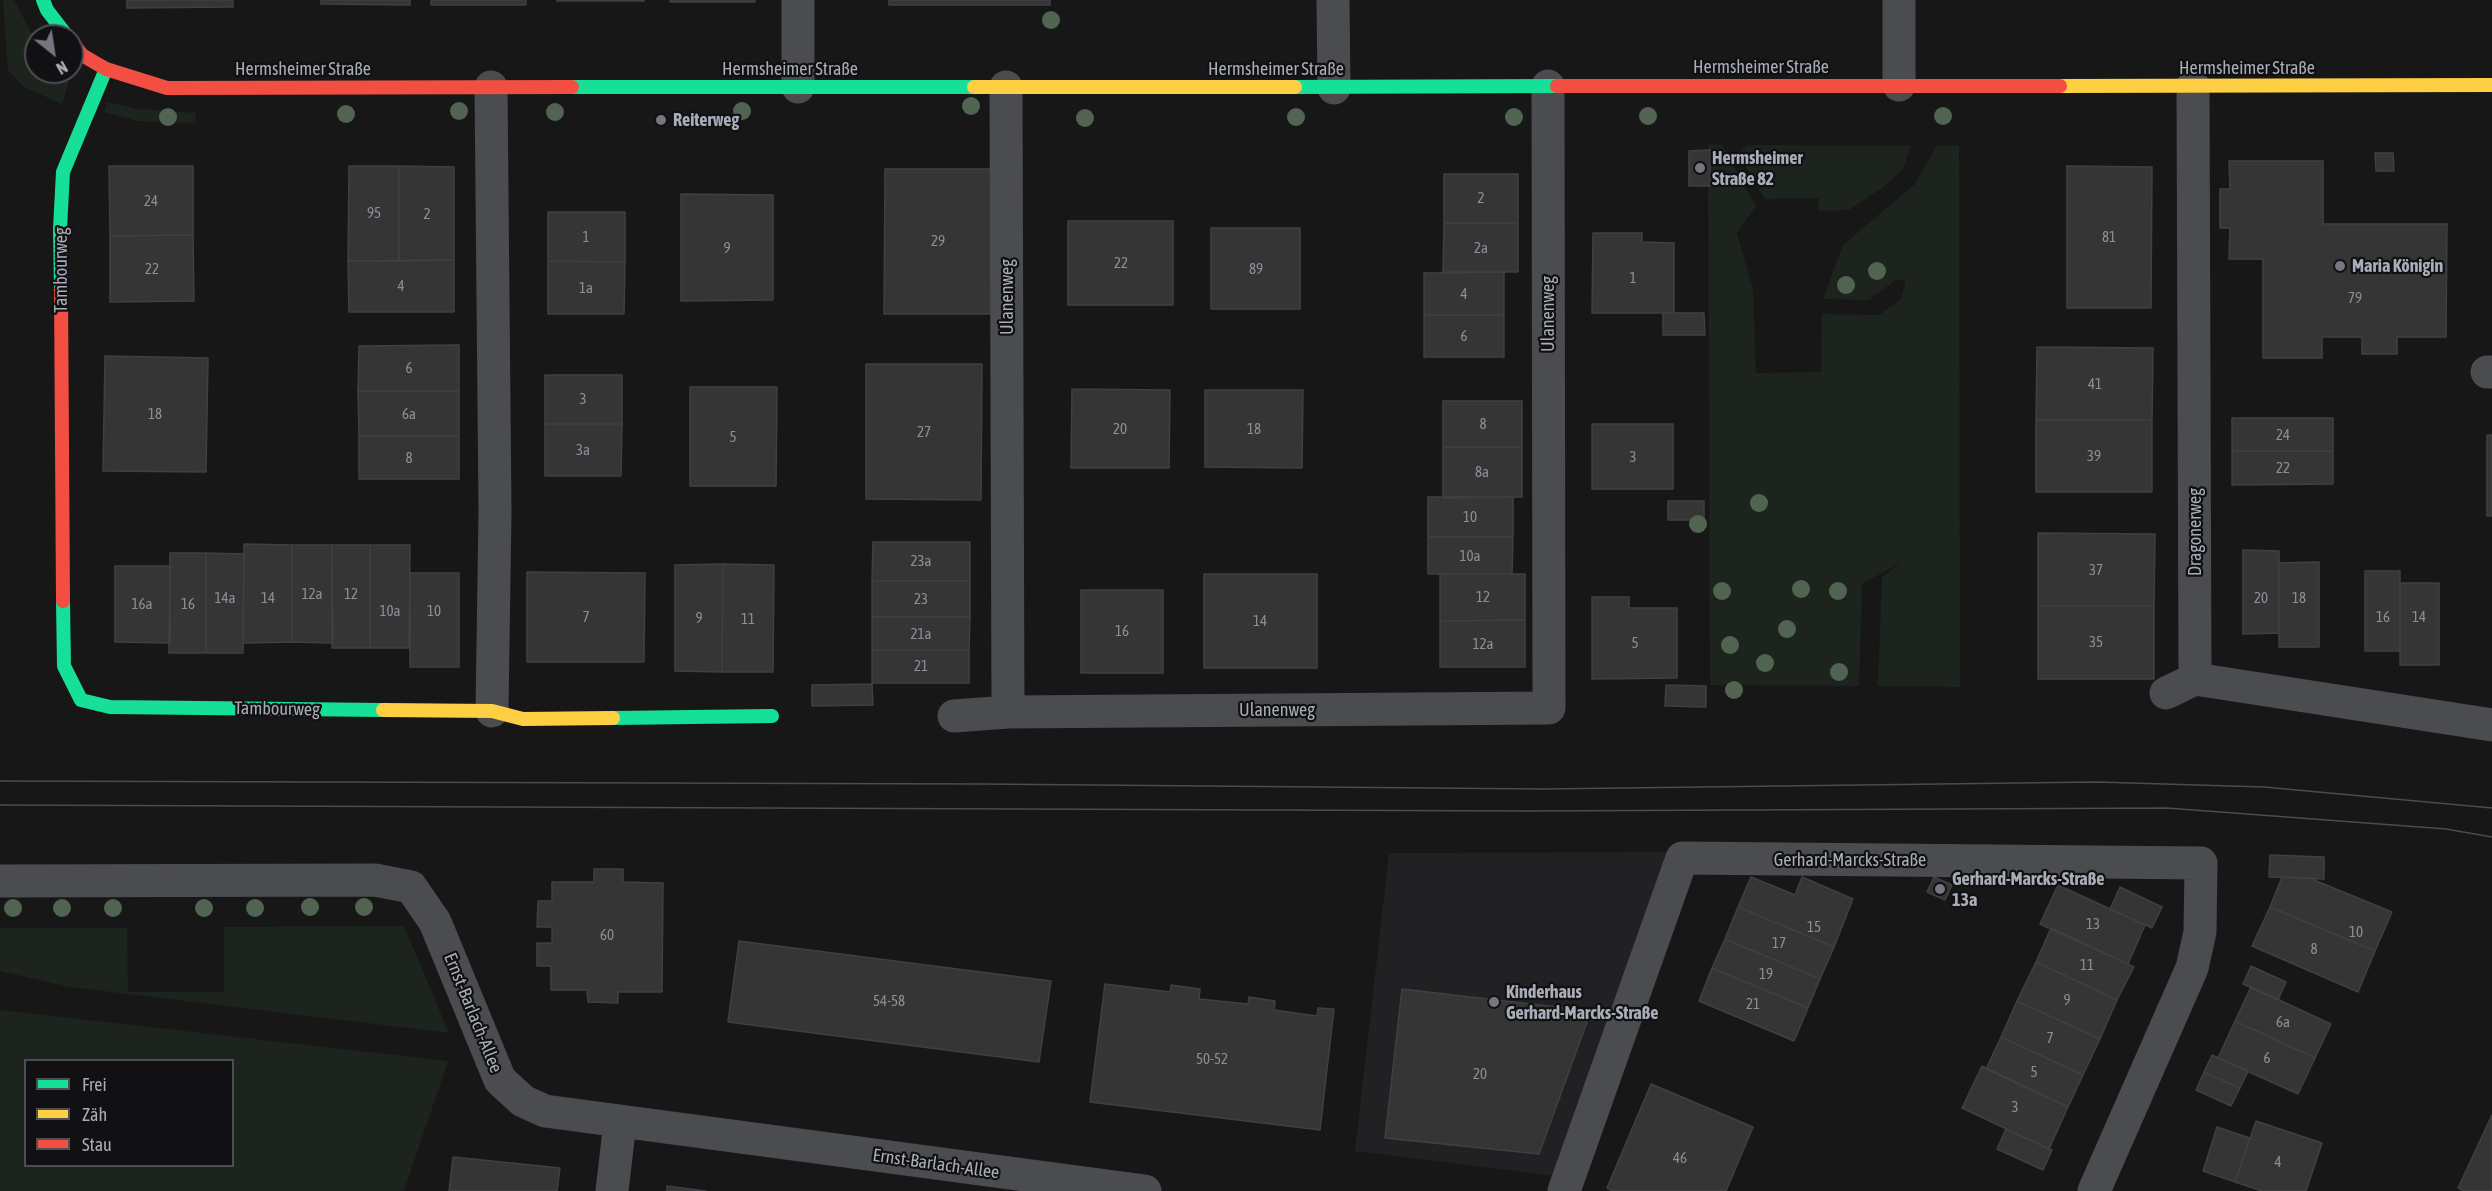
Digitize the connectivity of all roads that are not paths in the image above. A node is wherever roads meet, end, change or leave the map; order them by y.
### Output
1 (43, 0) edge
2 (798, 0) edge
3 (1333, 0) edge
4 (1899, 0) edge
5 (58, 24) edge
6 (84, 56) edge
7 (106, 69) junction
8 (1899, 85) junction
9 (2492, 85) edge
10 (1548, 86) junction
11 (2193, 86) junction
12 (491, 87) junction
13 (798, 87) junction
14 (1006, 87) junction
15 (1334, 88) junction
16 (2195, 679) junction
17 (2166, 693) dead end
18 (492, 711) junction
19 (1008, 712) junction
20 (772, 716) dead end
21 (954, 716) dead end
22 (2492, 725) edge
23 (0, 880) edge
24 (620, 1122) junction
25 (1077, 1187) edge
26 (612, 1191) edge
27 (1145, 1191) edge
28 (1564, 1191) edge
29 (2094, 1191) edge

1 - 5 street
2 - 13 street
3 - 15 street
4 - 8 street
6 - 7 street, Hermsheimer Straße
7 - 12 street, Hermsheimer Straße
7 - 18 street, Tambourweg
8 - 10 street, Hermsheimer Straße
8 - 11 street, Hermsheimer Straße
9 - 11 street, Hermsheimer Straße
10 - 15 street, Hermsheimer Straße
10 - 19 street, Ulanenweg
11 - 16 street, Dragonerweg
12 - 13 street, Hermsheimer Straße
12 - 18 street
13 - 14 street, Hermsheimer Straße
14 - 15 street, Hermsheimer Straße
14 - 19 street, Ulanenweg
16 - 17 street
16 - 22 street
18 - 20 street, Tambourweg
19 - 21 street
23 - 24 street, Ernst-Barlach-Allee
24 - 25 street, Ernst-Barlach-Allee
24 - 26 street
25 - 27 street, Ernst-Barlach-Allee
28 - 29 street, Gerhard-Marcks-Straße

